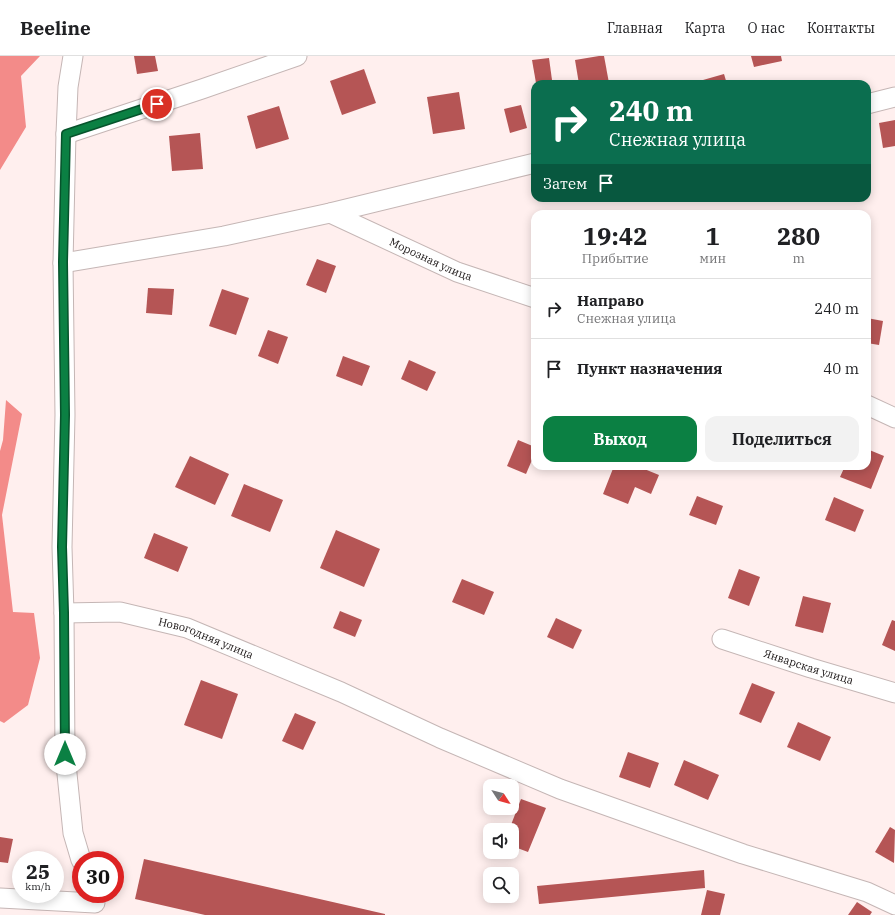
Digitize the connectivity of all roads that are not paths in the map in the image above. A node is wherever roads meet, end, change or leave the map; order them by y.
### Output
1 (73, 56) edge
2 (297, 56) edge
3 (895, 97) edge
4 (871, 103) edge
5 (66, 134) junction
6 (531, 164) edge
7 (330, 213) junction
8 (63, 262) junction
9 (531, 297) edge
10 (871, 408) edge
11 (895, 418) edge
12 (64, 613) junction
13 (722, 639) dead end
14 (895, 693) edge
15 (79, 851) edge
16 (0, 898) edge
17 (95, 904) edge
18 (895, 906) edge

1 - 5 street
2 - 5 street
3 - 4 street
5 - 8 street
6 - 7 street
7 - 8 street
7 - 9 street, Морозная улица
8 - 12 street
10 - 11 street
12 - 15 street
12 - 18 street, Новогодняя улица
13 - 14 street, Январская улица
16 - 17 street

